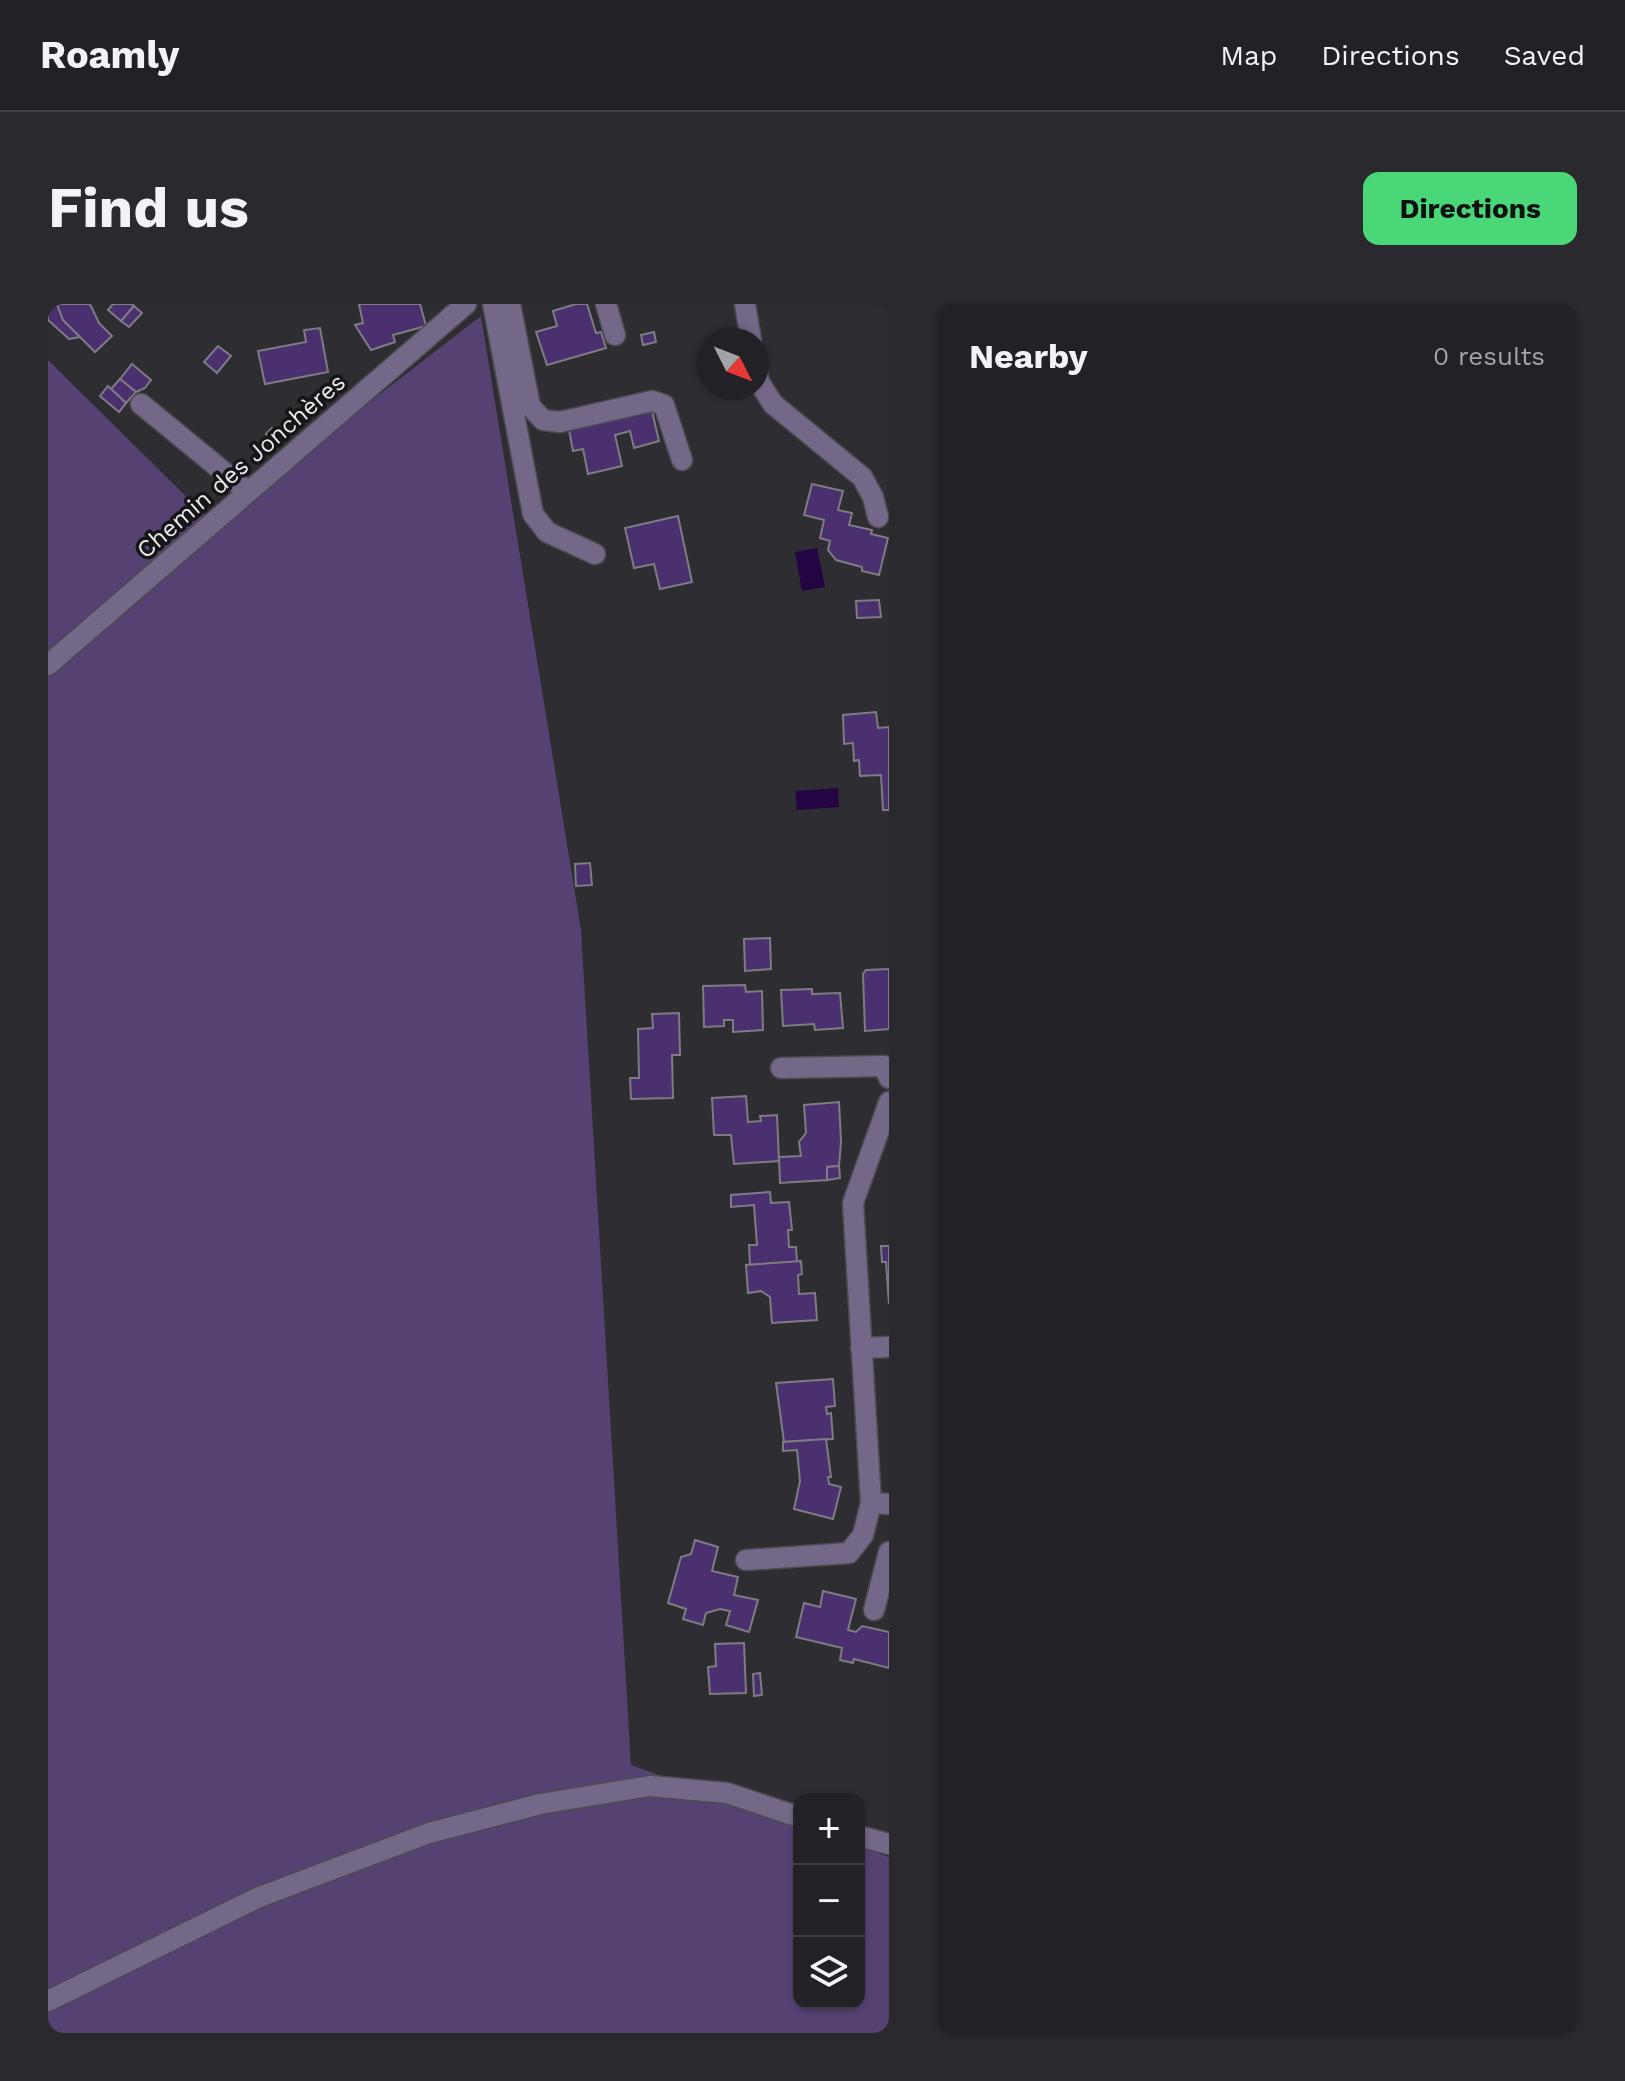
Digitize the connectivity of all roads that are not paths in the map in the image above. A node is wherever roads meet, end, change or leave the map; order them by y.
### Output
1 (466, 304) edge
2 (493, 304) edge
3 (510, 304) edge
4 (606, 304) edge
5 (745, 304) edge
6 (749, 328) edge
7 (615, 335) dead end
8 (769, 398) edge
9 (141, 404) dead end
10 (682, 460) dead end
11 (247, 491) junction
12 (878, 517) dead end
13 (595, 554) dead end
14 (48, 665) edge
15 (781, 1068) dead end
16 (889, 1078) edge
17 (889, 1102) edge
18 (889, 1347) edge
19 (861, 1348) junction
20 (880, 1503) edge
21 (889, 1552) edge
22 (746, 1560) dead end
23 (874, 1610) dead end
24 (793, 1815) edge
25 (865, 1838) edge
26 (889, 1844) edge
27 (48, 2001) edge

1 - 11 street, Chemin des Jonchères
2 - 13 street
3 - 10 street
4 - 7 street
5 - 6 street
8 - 12 street
9 - 11 street
11 - 14 street, Chemin des Jonchères
15 - 16 street
17 - 19 street
18 - 19 street
19 - 20 street
20 - 22 street
21 - 23 street
24 - 27 street
25 - 26 street

